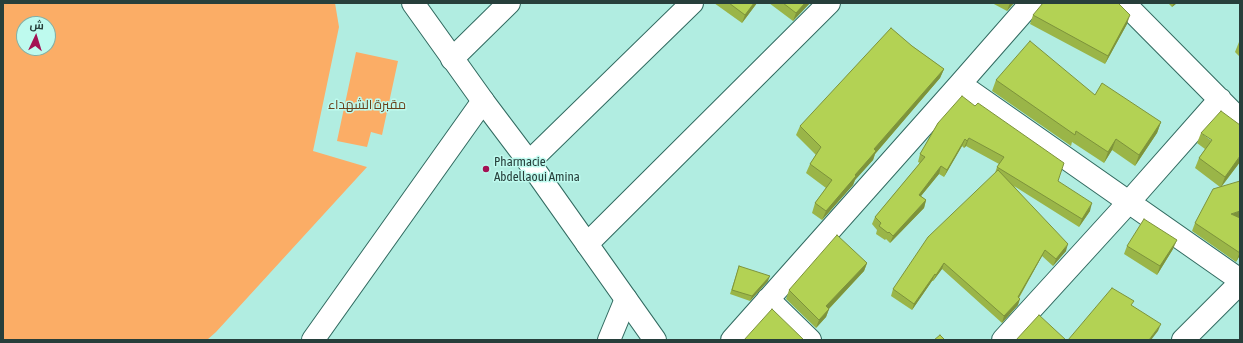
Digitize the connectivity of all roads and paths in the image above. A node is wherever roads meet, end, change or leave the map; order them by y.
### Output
1 (413, 3) edge
2 (509, 3) edge
3 (692, 3) edge
4 (829, 3) edge
5 (1031, 3) edge
6 (1124, 3) edge
7 (452, 59) junction
8 (960, 84) junction
9 (1220, 99) junction
10 (483, 101) junction
11 (1240, 120) edge
12 (529, 162) junction
13 (1128, 203) junction
14 (587, 244) junction
15 (1240, 280) edge
16 (1240, 284) edge
17 (626, 299) junction
18 (768, 299) junction
19 (313, 340) edge
20 (609, 340) edge
21 (655, 340) edge
22 (732, 340) edge
23 (810, 340) edge
24 (1003, 340) edge
25 (1183, 340) edge

1 - 7 street
2 - 7 street
3 - 12 street
4 - 14 street
5 - 8 street
6 - 9 street
7 - 10 street
8 - 13 street
8 - 18 street
9 - 11 street
9 - 13 street
10 - 12 street
10 - 19 street
12 - 14 street
13 - 15 street
13 - 24 street
14 - 17 street
16 - 25 street
17 - 20 street
17 - 21 street
18 - 22 street
18 - 23 street

